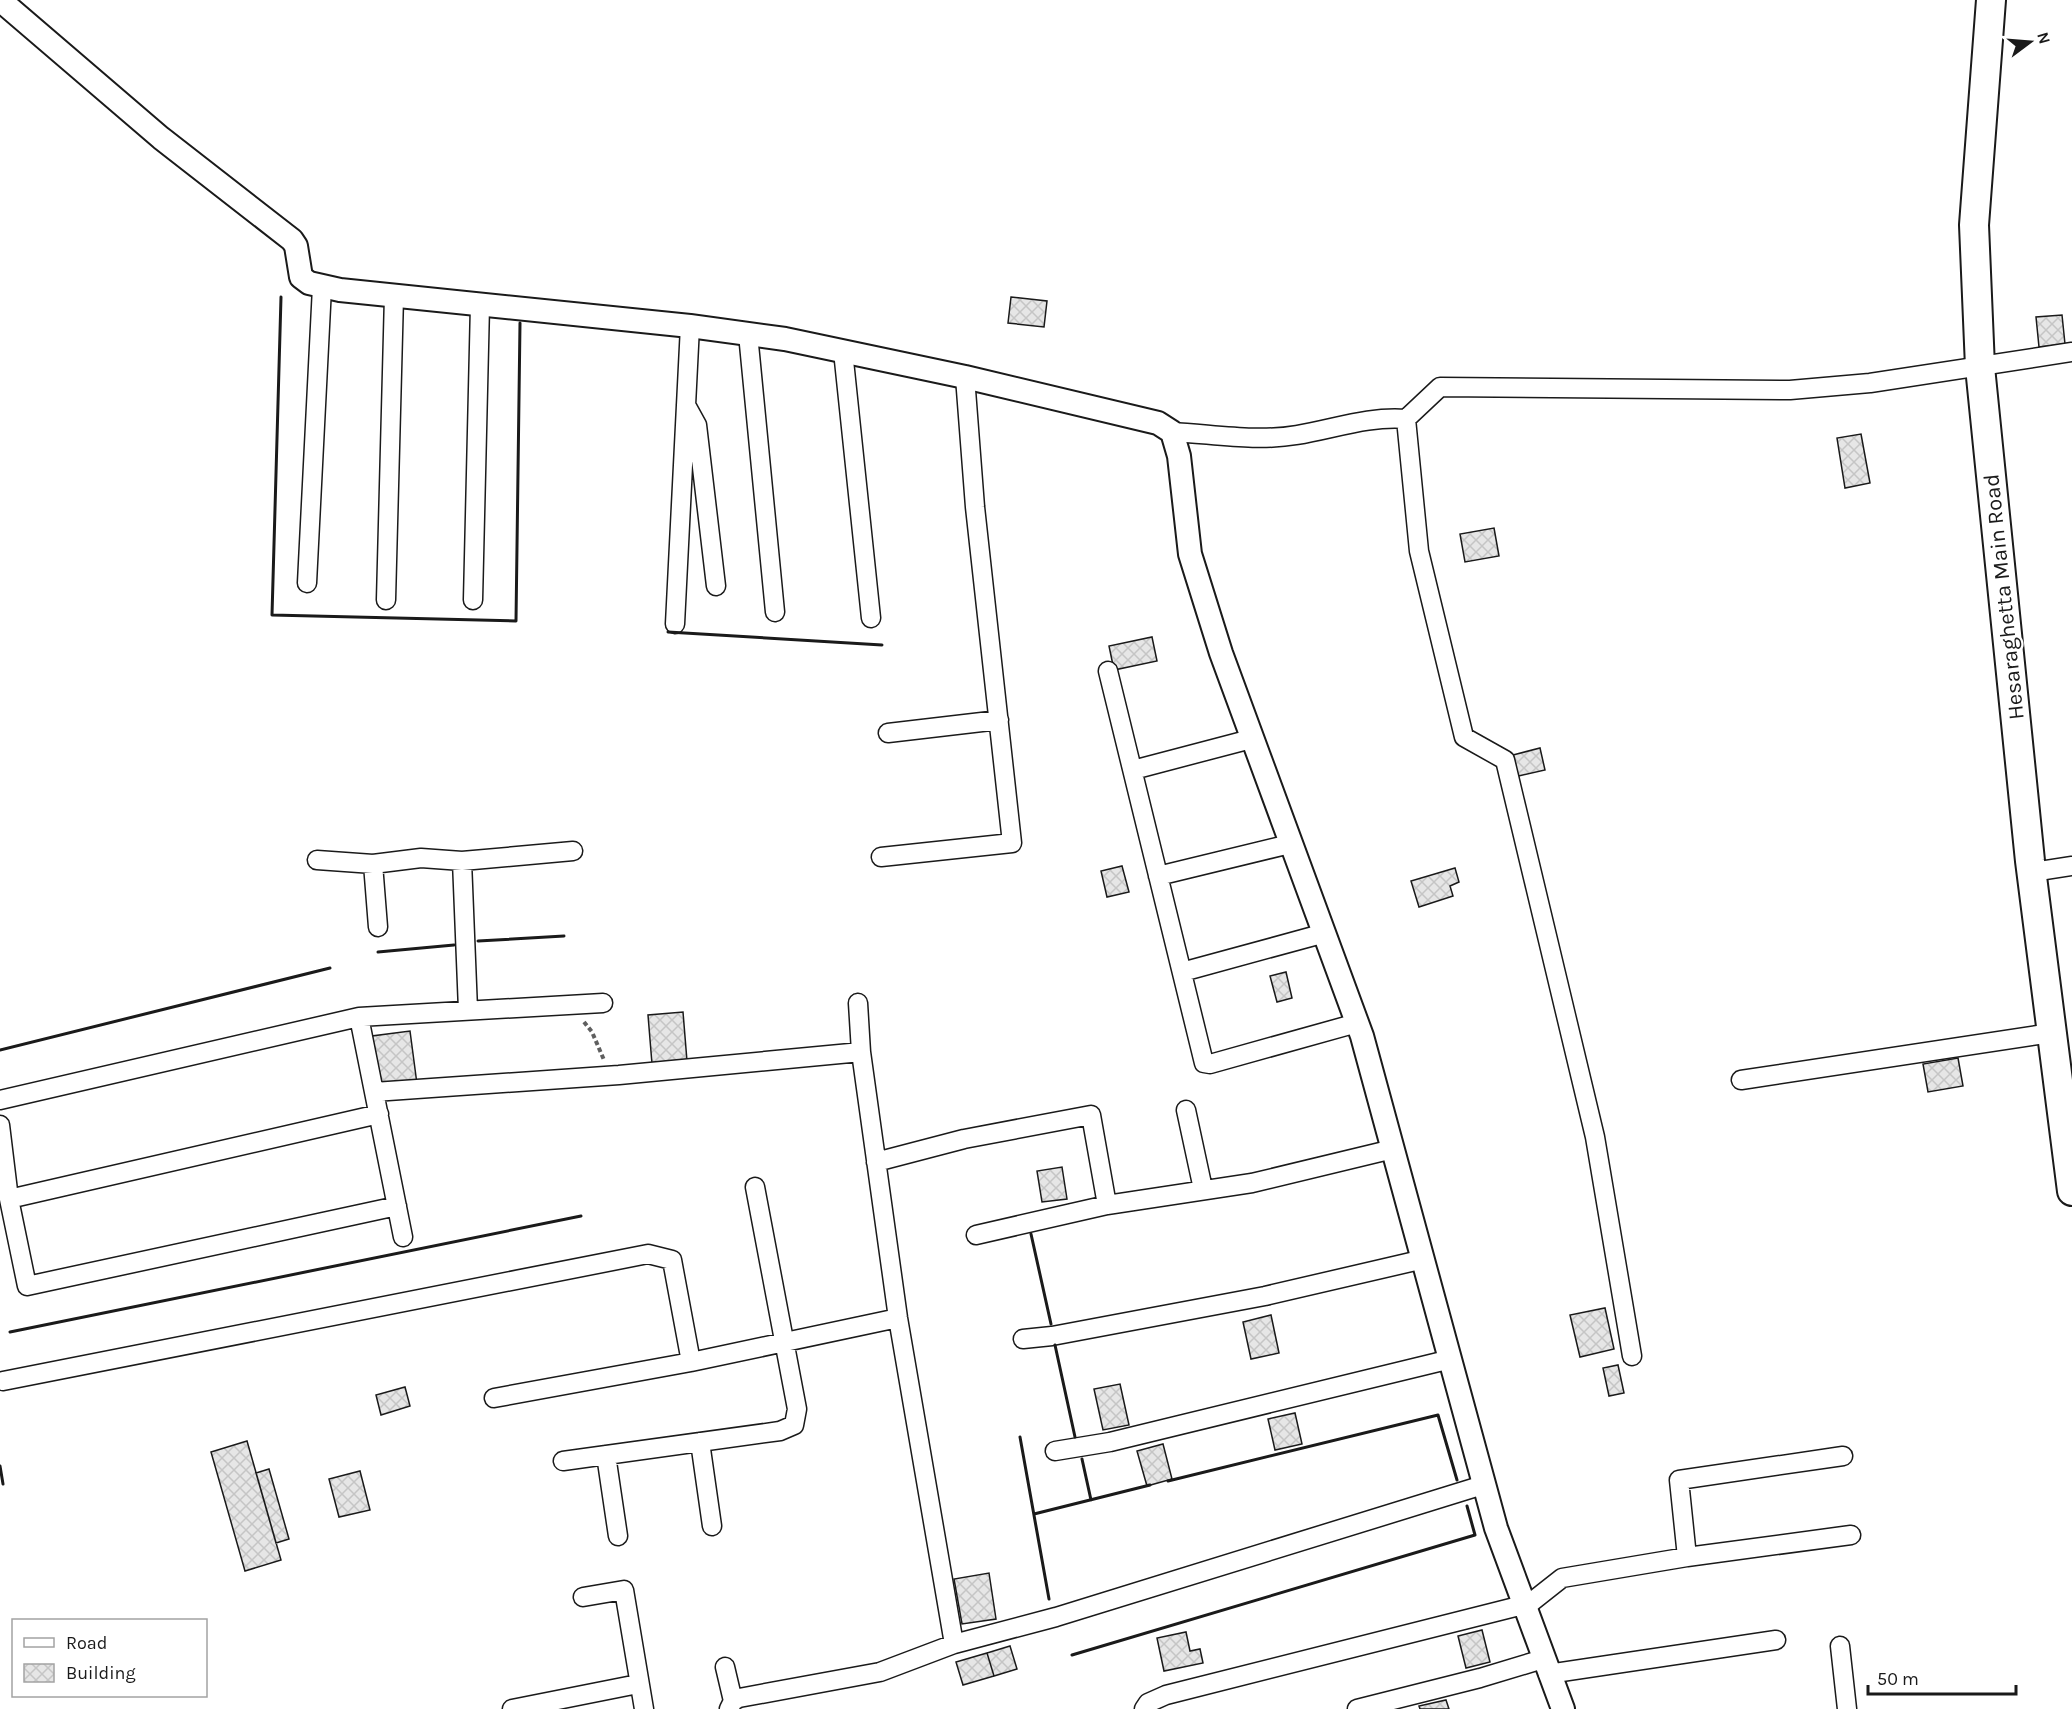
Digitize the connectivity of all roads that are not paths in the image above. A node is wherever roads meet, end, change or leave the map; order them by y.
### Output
1 (0, 0) edge
2 (1991, 0) edge
3 (321, 287) junction
4 (394, 296) junction
5 (480, 305) junction
6 (690, 326) junction
7 (748, 334) junction
8 (843, 351) junction
9 (2072, 352) edge
10 (1980, 367) junction
11 (965, 377) junction
12 (686, 405) junction
13 (1406, 419) junction
14 (1172, 432) junction
15 (307, 583) dead end
16 (716, 586) dead end
17 (386, 600) dead end
18 (473, 600) dead end
19 (775, 612) dead end
20 (871, 618) dead end
21 (675, 624) dead end
22 (1108, 671) dead end
23 (999, 720) junction
24 (888, 733) dead end
25 (1251, 739) junction
26 (1133, 770) junction
27 (1290, 844) junction
28 (573, 851) dead end
29 (880, 857) dead end
30 (317, 860) dead end
31 (462, 861) junction
32 (374, 864) junction
33 (2072, 866) edge
34 (2032, 872) junction
35 (1158, 876) junction
36 (378, 927) dead end
37 (1325, 933) junction
38 (1182, 972) junction
39 (858, 1003) dead end
40 (603, 1004) dead end
41 (468, 1010) junction
42 (359, 1017) junction
43 (1357, 1023) junction
44 (2051, 1033) junction
45 (861, 1052) junction
46 (1741, 1080) dead end
47 (374, 1092) junction
48 (0, 1100) edge
49 (1186, 1110) dead end
50 (379, 1114) junction
51 (0, 1125) edge
52 (1393, 1149) junction
53 (876, 1162) junction
54 (754, 1187) dead end
55 (1203, 1190) junction
56 (2072, 1191) edge
57 (9, 1199) junction
58 (1107, 1205) junction
59 (397, 1206) junction
60 (976, 1234) dead end
61 (403, 1237) dead end
62 (1424, 1259) junction
63 (898, 1318) junction
64 (1023, 1339) dead end
65 (785, 1342) junction
66 (1632, 1356) dead end
67 (1451, 1359) junction
68 (691, 1362) junction
69 (3, 1382) dead end
70 (494, 1398) dead end
71 (700, 1442) junction
72 (1055, 1451) dead end
73 (606, 1455) junction
74 (1843, 1456) dead end
75 (563, 1461) dead end
76 (1483, 1485) junction
77 (712, 1526) dead end
78 (1851, 1535) dead end
79 (618, 1536) dead end
80 (1687, 1557) junction
81 (583, 1597) dead end
82 (1523, 1607) junction
83 (1776, 1640) dead end
84 (954, 1644) junction
85 (1840, 1646) dead end
86 (1545, 1666) junction
87 (724, 1667) dead end
88 (638, 1684) junction
89 (731, 1705) edge
90 (512, 1709) edge
91 (644, 1709) edge
92 (1144, 1709) edge
93 (1357, 1709) edge
94 (1563, 1709) edge
95 (1847, 1709) edge

1 - 3 street
2 - 10 main road, Hesaraghetta Main Road
3 - 4 street
3 - 15 street
4 - 5 street
4 - 17 street
5 - 6 street
5 - 18 street
6 - 7 street
6 - 12 street
7 - 8 street
7 - 19 street
8 - 11 street
8 - 20 street
9 - 10 street
10 - 13 street
10 - 34 main road, Hesaraghetta Main Road
11 - 14 street
11 - 23 street
12 - 16 street
12 - 21 street
13 - 14 street
13 - 66 street
14 - 25 street
22 - 26 street
23 - 24 street
23 - 29 street
25 - 26 street
25 - 27 street
26 - 35 street
27 - 35 street
27 - 37 street
28 - 31 street
30 - 32 street
31 - 32 street
31 - 41 street
32 - 36 street
33 - 34 street
34 - 44 main road, Hesaraghetta Main Road
35 - 38 street
37 - 38 street
37 - 43 street
38 - 43 street
39 - 45 street
40 - 41 street
41 - 42 street
42 - 47 street
42 - 48 street
43 - 52 street
44 - 46 street
44 - 56 main road, Hesaraghetta Main Road
45 - 47 street
45 - 53 street
47 - 50 street
49 - 55 street
50 - 57 street
50 - 59 street
51 - 57 street
52 - 55 street
52 - 62 street
53 - 58 street
53 - 63 street
54 - 65 street
55 - 58 street
57 - 59 street
58 - 60 street
59 - 61 street
62 - 64 street
62 - 67 street
63 - 65 street
63 - 84 street
65 - 68 street
65 - 71 street
67 - 72 street
67 - 76 street
68 - 69 street
68 - 70 street
71 - 73 street
71 - 77 street
73 - 75 street
73 - 79 street
74 - 80 street
76 - 82 street
76 - 84 street
78 - 80 street
80 - 82 street
81 - 88 street
82 - 86 street
82 - 92 street
83 - 86 street
84 - 89 street
85 - 95 street
86 - 93 street
86 - 94 street
87 - 89 street
88 - 90 street
88 - 91 street

